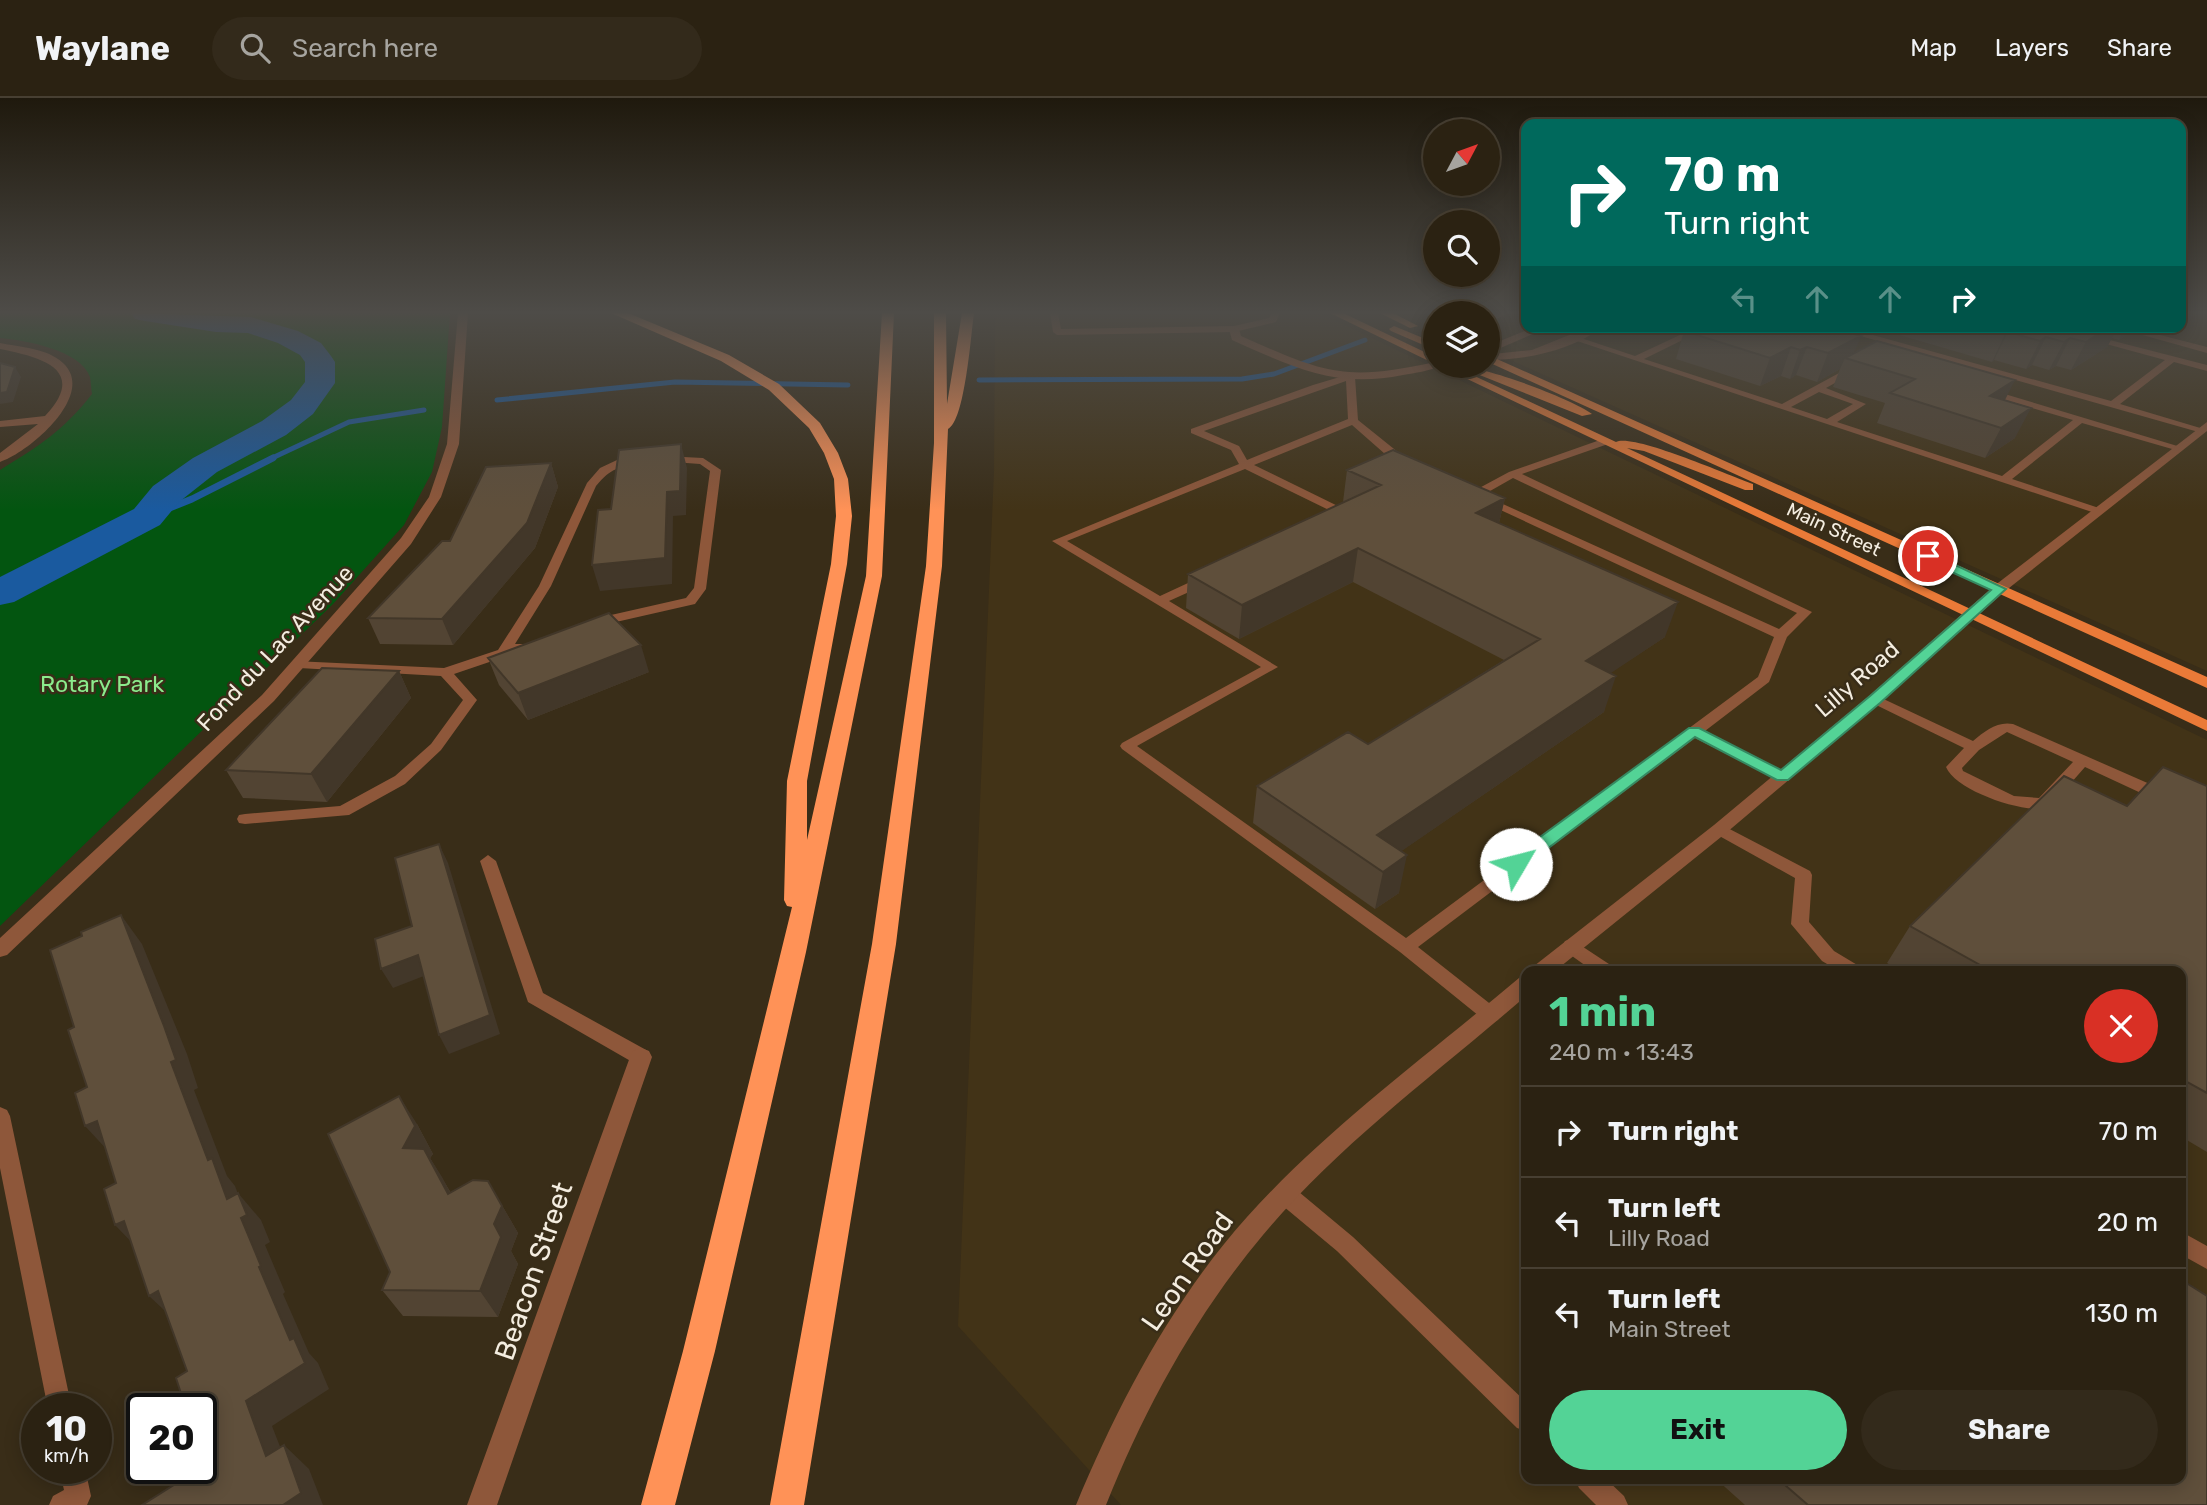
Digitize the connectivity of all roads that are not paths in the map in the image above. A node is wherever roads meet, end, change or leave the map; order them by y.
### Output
1 (68, 379) edge
2 (458, 379) edge
3 (761, 379) edge
4 (885, 379) edge
5 (941, 379) edge
6 (959, 379) edge
7 (1344, 379) edge
8 (1350, 379) edge
9 (1471, 379) edge
10 (1501, 379) edge
11 (1537, 379) edge
12 (1696, 379) edge
13 (1835, 379) edge
14 (2015, 379) edge
15 (2146, 379) edge
16 (1818, 388) junction
17 (1977, 389) edge
18 (2111, 406) junction
19 (1783, 407) junction
20 (52, 419) junction
21 (2080, 419) junction
22 (1353, 421) junction
23 (1829, 422) junction
24 (0, 424) edge
25 (2204, 427) edge
26 (1667, 438) junction
27 (1604, 442) junction
28 (941, 443) junction
29 (2179, 448) junction
30 (0, 458) edge
31 (1245, 465) junction
32 (1419, 469) edge
33 (1513, 474) junction
34 (2004, 480) junction
35 (1823, 509) junction
36 (2098, 511) junction
37 (1332, 519) edge
38 (1221, 572) edge
39 (1999, 589) junction
40 (1159, 601) junction
41 (1969, 614) junction
42 (578, 628) edge
43 (1781, 635) junction
44 (527, 644) edge
45 (503, 653) junction
46 (299, 664) junction
47 (445, 672) junction
48 (2207, 683) edge
49 (1875, 699) junction
50 (2207, 726) edge
51 (1694, 731) junction
52 (1974, 747) junction
53 (2083, 760) junction
54 (1783, 777) junction
55 (2182, 805) edge
56 (244, 819) dead end
57 (1720, 829) junction
58 (488, 861) dead end
59 (7, 937) edge
60 (1406, 947) junction
61 (1571, 947) junction
62 (0, 950) edge
63 (794, 952) junction
64 (1547, 966) edge
65 (1599, 966) edge
66 (1845, 966) edge
67 (1521, 988) edge
68 (1490, 1015) junction
69 (641, 1057) joint
70 (0, 1116) edge
71 (1285, 1194) junction
72 (2186, 1245) edge
73 (2207, 1258) edge
74 (57, 1393) edge
75 (1521, 1414) edge
76 (75, 1484) edge
77 (1593, 1484) edge
78 (62, 1505) edge
79 (482, 1505) edge
80 (658, 1505) edge
81 (788, 1505) edge
82 (1091, 1505) edge
83 (1615, 1505) edge

1 - 20 street
2 - 46 street, Fond du Lac Avenue
3 - 63 highway
4 - 63 highway
5 - 28 highway
6 - 28 highway
7 - 31 lane
8 - 22 lane
9 - 27 main road, Main Street
10 - 26 main road
11 - 26 main road, Main Street
12 - 19 lane
13 - 16 lane
14 - 18 lane
15 - 18 lane
16 - 19 lane
16 - 23 lane
17 - 21 lane
18 - 25 lane
19 - 23 lane
20 - 24 street
20 - 30 street
21 - 29 lane
21 - 34 lane
22 - 31 lane
22 - 32 lane
23 - 34 lane
25 - 29 street, Lilly Road
26 - 35 main road, Main Street
27 - 33 lane
27 - 35 main road
27 - 41 main road, Main Street
28 - 81 highway
29 - 36 street, Lilly Road
31 - 37 lane
31 - 40 lane
33 - 43 lane
33 - 43 lane
34 - 36 lane
35 - 39 main road, Main Street
36 - 39 street, Lilly Road
38 - 40 lane
39 - 41 street, Lilly Road
39 - 48 main road, Main Street
40 - 60 lane
41 - 49 street, Lilly Road
41 - 50 main road, Main Street
42 - 45 lane
43 - 51 lane
44 - 45 lane
45 - 47 lane
46 - 47 lane
46 - 59 street, Fond du Lac Avenue
47 - 56 lane
49 - 52 lane
49 - 54 street, Lilly Road
51 - 54 lane
51 - 60 lane
52 - 53 lane
52 - 53 lane
53 - 55 lane
54 - 57 street, Lilly Road
57 - 61 street, Lilly Road
57 - 66 lane
58 - 69 lane
59 - 62 street, Fond du Lac Avenue
60 - 68 lane
61 - 64 street, Lilly Road
61 - 65 lane
63 - 80 highway
67 - 68 street
68 - 71 street, Leon Road
69 - 79 street, Beacon Street
70 - 74 lane
71 - 75 lane
71 - 82 street, Leon Road
72 - 73 lane
76 - 78 lane
77 - 83 lane

